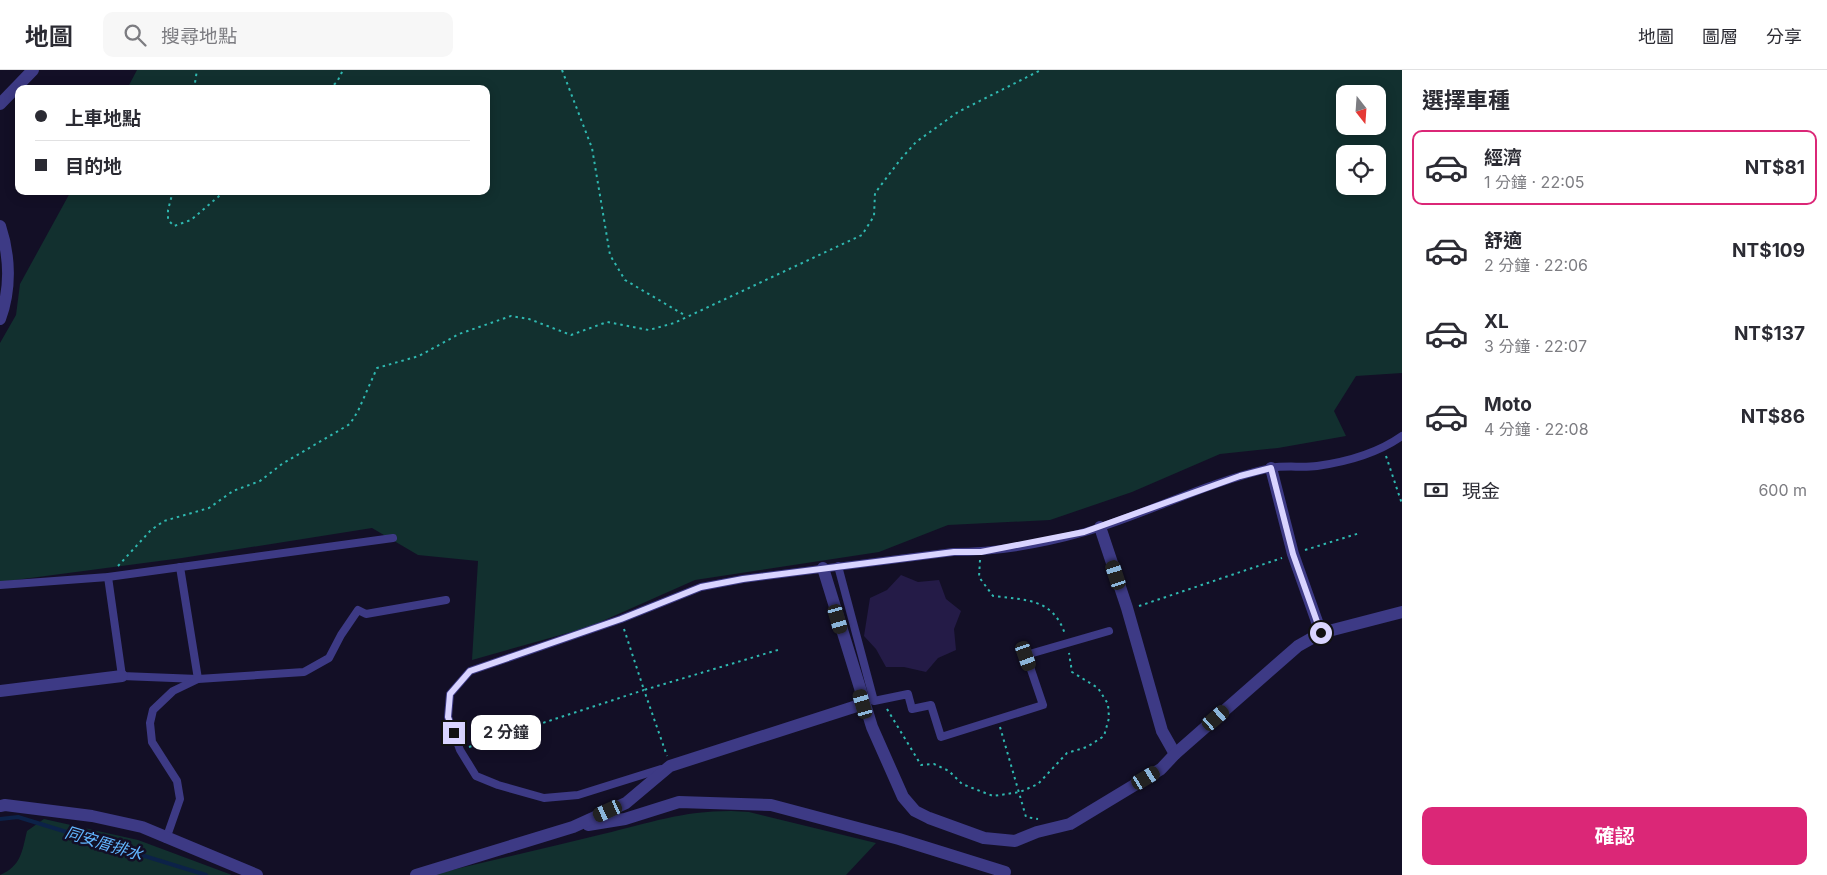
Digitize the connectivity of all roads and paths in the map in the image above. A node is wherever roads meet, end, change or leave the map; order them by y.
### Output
1 (33, 70) edge
2 (197, 70) edge
3 (343, 70) edge
4 (562, 70) edge
5 (1041, 70) edge
6 (18, 85) edge
7 (195, 85) edge
8 (334, 85) edge
9 (15, 89) edge
10 (0, 104) edge
11 (172, 195) edge
12 (220, 195) edge
13 (0, 226) edge
14 (686, 316) junction
15 (0, 319) edge
16 (1402, 436) edge
17 (1384, 449) junction
18 (1271, 468) junction
19 (1402, 504) edge
20 (1100, 527) junction
21 (1360, 533) dead end
22 (393, 538) dead end
23 (1293, 554) junction
24 (838, 566) junction
25 (180, 568) junction
26 (823, 568) junction
27 (108, 577) junction
28 (0, 585) edge
29 (446, 600) dead end
30 (1127, 608) junction
31 (1402, 612) edge
32 (621, 619) junction
33 (1109, 632) dead end
34 (1321, 633) junction
35 (781, 649) dead end
36 (122, 676) junction
37 (198, 679) junction
38 (644, 690) junction
39 (0, 691) edge
40 (863, 704) junction
41 (998, 720) junction
42 (460, 750) junction
43 (1175, 754) junction
44 (670, 766) junction
45 (0, 806) edge
46 (1044, 819) dead end
47 (573, 827) junction
48 (166, 839) junction
49 (1005, 872) dead end
50 (257, 875) edge
51 (416, 875) edge

1 - 6 street
2 - 7 path
3 - 8 path
4 - 14 path
5 - 14 path
9 - 10 street
11 - 12 path
13 - 15 street
14 - 27 path
16 - 17 lane
17 - 18 lane
17 - 19 path
18 - 20 lane
18 - 23 street
20 - 24 lane
20 - 30 street
21 - 23 path
22 - 25 lane
23 - 30 path
23 - 34 street
24 - 26 lane
24 - 41 lane
25 - 27 lane
25 - 37 lane
26 - 32 lane
26 - 40 street
27 - 28 lane
27 - 36 lane
29 - 37 lane
30 - 43 street
31 - 34 street
32 - 38 path
32 - 42 lane
33 - 41 lane
34 - 43 street
35 - 38 path
36 - 37 lane
36 - 39 street
37 - 48 lane
38 - 42 path
38 - 44 path
40 - 43 street
40 - 44 street
41 - 46 path
42 - 44 lane
44 - 47 street
45 - 48 street
47 - 49 street
47 - 51 street
48 - 50 street

